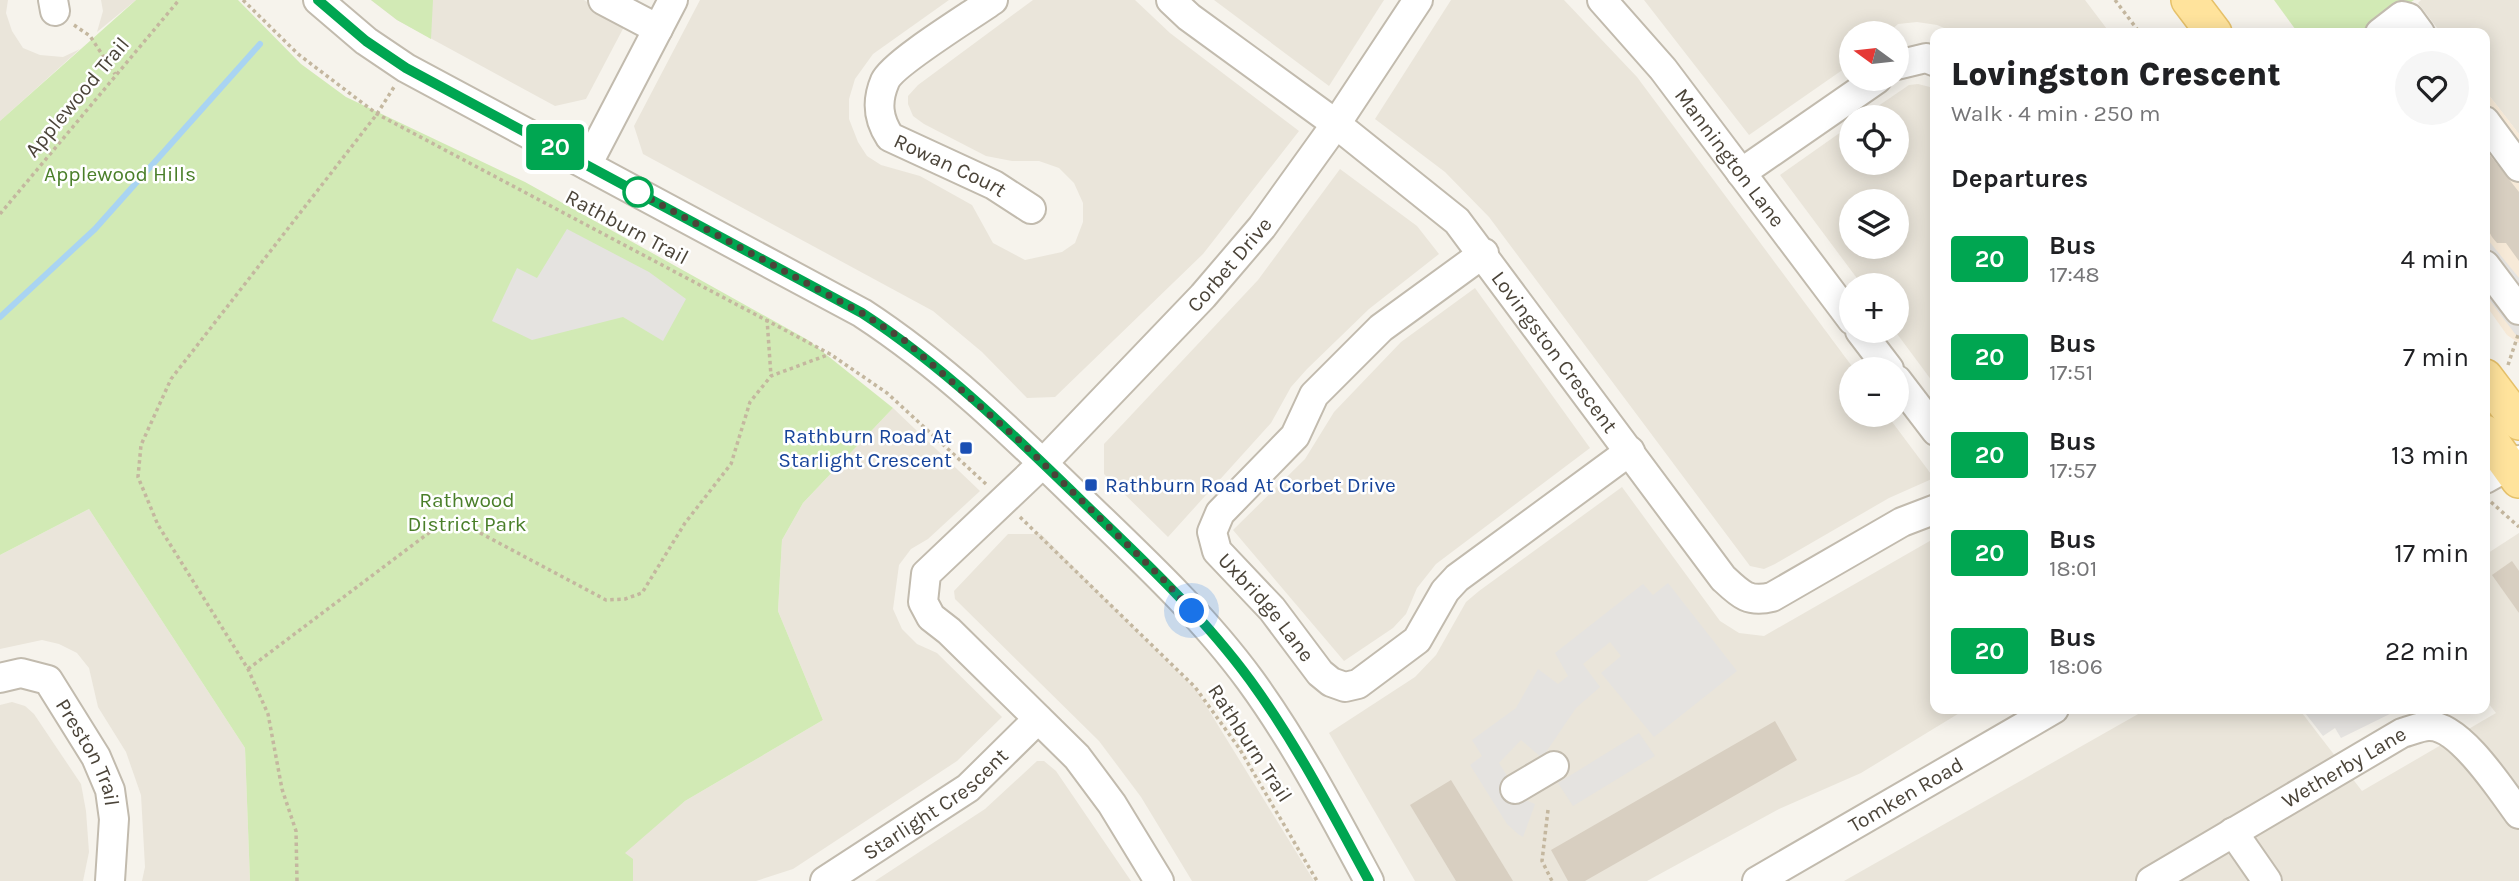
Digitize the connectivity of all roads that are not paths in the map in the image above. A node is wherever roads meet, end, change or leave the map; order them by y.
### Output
1 (318, 0) edge
2 (603, 0) edge
3 (673, 0) edge
4 (993, 0) edge
5 (1171, 0) edge
6 (1418, 0) edge
7 (1602, 0) edge
8 (2189, 0) edge
9 (2210, 28) edge
10 (2386, 28) edge
11 (2416, 28) edge
12 (658, 29) junction
13 (1930, 60) edge
14 (1909, 62) edge
15 (1860, 91) edge
16 (1336, 124) junction
17 (2490, 128) edge
18 (587, 164) junction
19 (2519, 167) edge
20 (1741, 173) junction
21 (1031, 209) dead end
22 (1484, 253) junction
23 (2490, 271) edge
24 (1839, 303) edge
25 (2519, 310) edge
26 (1869, 343) edge
27 (1880, 357) edge
28 (2496, 372) edge
29 (1909, 396) edge
30 (2518, 419) edge
31 (1930, 423) edge
32 (2490, 433) edge
33 (2490, 442) edge
34 (1630, 451) junction
35 (1043, 463) junction
36 (2508, 472) edge
37 (1930, 511) edge
38 (0, 678) edge
39 (2045, 714) edge
40 (1038, 719) junction
41 (1554, 766) dead end
42 (1515, 789) dead end
43 (2519, 814) edge
44 (2233, 832) junction
45 (110, 881) edge
46 (825, 881) edge
47 (1159, 881) edge
48 (1369, 881) edge
49 (1757, 881) edge
50 (2151, 881) edge
51 (2267, 881) edge

1 - 18 street
2 - 12 street
3 - 12 street
4 - 21 street, Rowan Court
5 - 16 street, Lovingston Crescent
6 - 16 street, Corbet Drive
7 - 20 street, Mannington Lane
8 - 9 main road
10 - 11 street
12 - 18 street
13 - 14 street
15 - 20 street
16 - 22 street, Lovingston Crescent
16 - 35 street, Corbet Drive
17 - 19 street
18 - 35 street
20 - 24 street, Mannington Lane
22 - 34 street, Lovingston Crescent
22 - 34 street, Uxbridge Lane
23 - 25 street
26 - 27 street
28 - 30 main road
29 - 31 street
30 - 32 street
33 - 36 main road
34 - 37 street, Lovingston Crescent
35 - 40 street, Corbet Drive
35 - 48 street
38 - 45 street, Preston Trail
39 - 49 street, Tomken Road
40 - 46 street, Starlight Crescent
40 - 47 street
41 - 42 street
43 - 44 street, Wetherby Lane
44 - 50 street, Wetherby Lane
44 - 51 street

